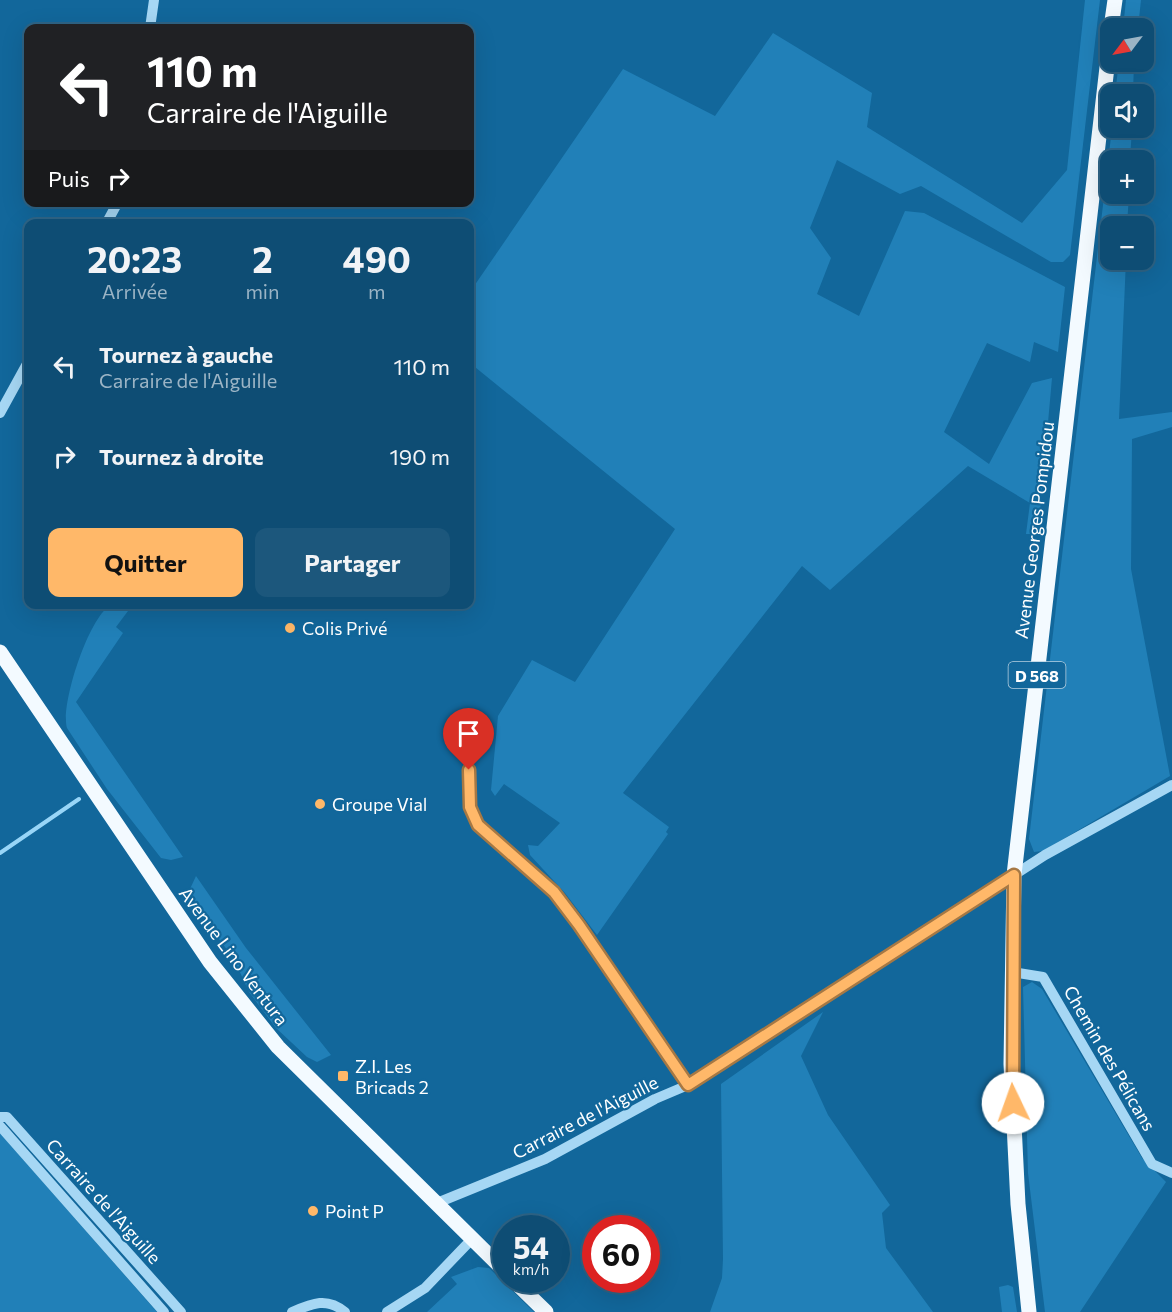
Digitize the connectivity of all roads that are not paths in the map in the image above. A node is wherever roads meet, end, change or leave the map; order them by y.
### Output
1 (154, 0) edge
2 (1115, 0) edge
3 (1113, 18) edge
4 (151, 24) edge
5 (1106, 72) edge
6 (24, 369) edge
7 (0, 413) edge
8 (0, 652) edge
9 (469, 770) dead end
10 (1172, 785) edge
11 (1014, 875) junction
12 (1012, 972) junction
13 (688, 1085) junction
14 (0, 1117) edge
15 (0, 1126) edge
16 (1172, 1173) edge
17 (437, 1203) junction
18 (472, 1239) junction
19 (492, 1258) edge
20 (526, 1293) edge
21 (164, 1312) edge
22 (181, 1312) edge
23 (292, 1312) edge
24 (345, 1312) edge
25 (387, 1312) edge
26 (546, 1312) edge
27 (1029, 1312) edge

1 - 4 street
2 - 3 main road
5 - 11 main road, Avenue Georges Pompidou / D 568
6 - 7 street
8 - 17 main road, Avenue Lino Ventura
9 - 13 street
10 - 11 street, Carraire de l'Aiguille
11 - 12 main road, Avenue Georges Pompidou / D 568
11 - 13 street, Carraire de l'Aiguille
12 - 16 street, Chemin des Pélicans
12 - 27 main road, Avenue Georges Pompidou / D 568
13 - 17 street, Carraire de l'Aiguille
14 - 22 street, Carraire de l'Aiguille
15 - 21 street, Carraire de l'Aiguille
17 - 18 main road, Avenue Lino Ventura
18 - 19 main road, Avenue Lino Ventura
18 - 25 street
20 - 26 main road
23 - 24 street

